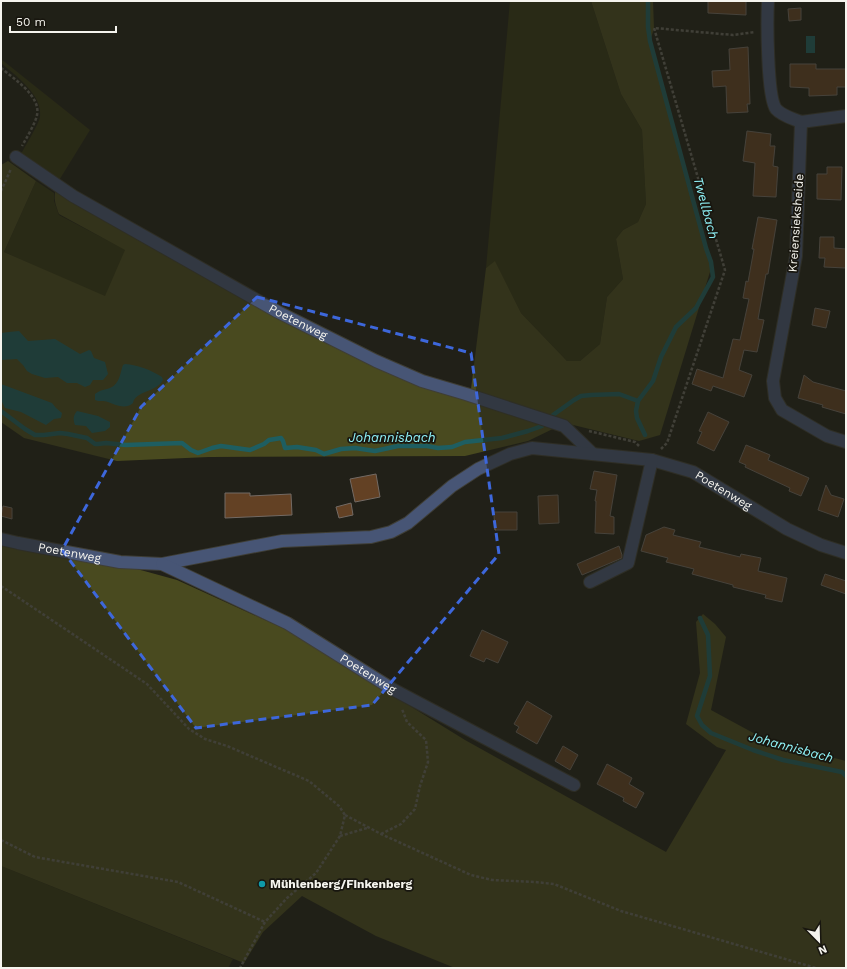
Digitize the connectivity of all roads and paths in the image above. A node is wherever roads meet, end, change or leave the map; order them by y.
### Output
1 (768, 1) edge
2 (767, 29) junction
3 (1, 68) edge
4 (846, 116) edge
5 (801, 122) junction
6 (16, 157) junction
7 (1, 191) edge
8 (585, 431) dead end
9 (846, 442) edge
10 (592, 454) junction
11 (652, 460) junction
12 (1, 539) edge
13 (846, 553) edge
14 (162, 564) junction
15 (590, 582) dead end
16 (1, 586) edge
17 (394, 690) junction
18 (574, 785) dead end
19 (345, 815) junction
20 (368, 828) junction
21 (381, 834) junction
22 (340, 836) junction
23 (1, 840) edge
24 (265, 922) junction
25 (240, 968) edge
26 (816, 968) edge

1 - 2 street
2 - 5 street
2 - 11 path
3 - 6 path
4 - 5 street
5 - 9 street, Kreiensieksheide
6 - 7 path
6 - 10 street, Poetenweg
8 - 11 path
10 - 11 street, Poetenweg
10 - 14 street, Poetenweg
11 - 13 street, Poetenweg
11 - 15 street
12 - 14 street, Poetenweg
14 - 17 street, Poetenweg
16 - 19 path
17 - 18 street, Poetenweg
17 - 21 path
19 - 20 path
19 - 22 path
20 - 21 path
20 - 22 path
21 - 26 path
22 - 24 path
23 - 24 path
24 - 25 path

